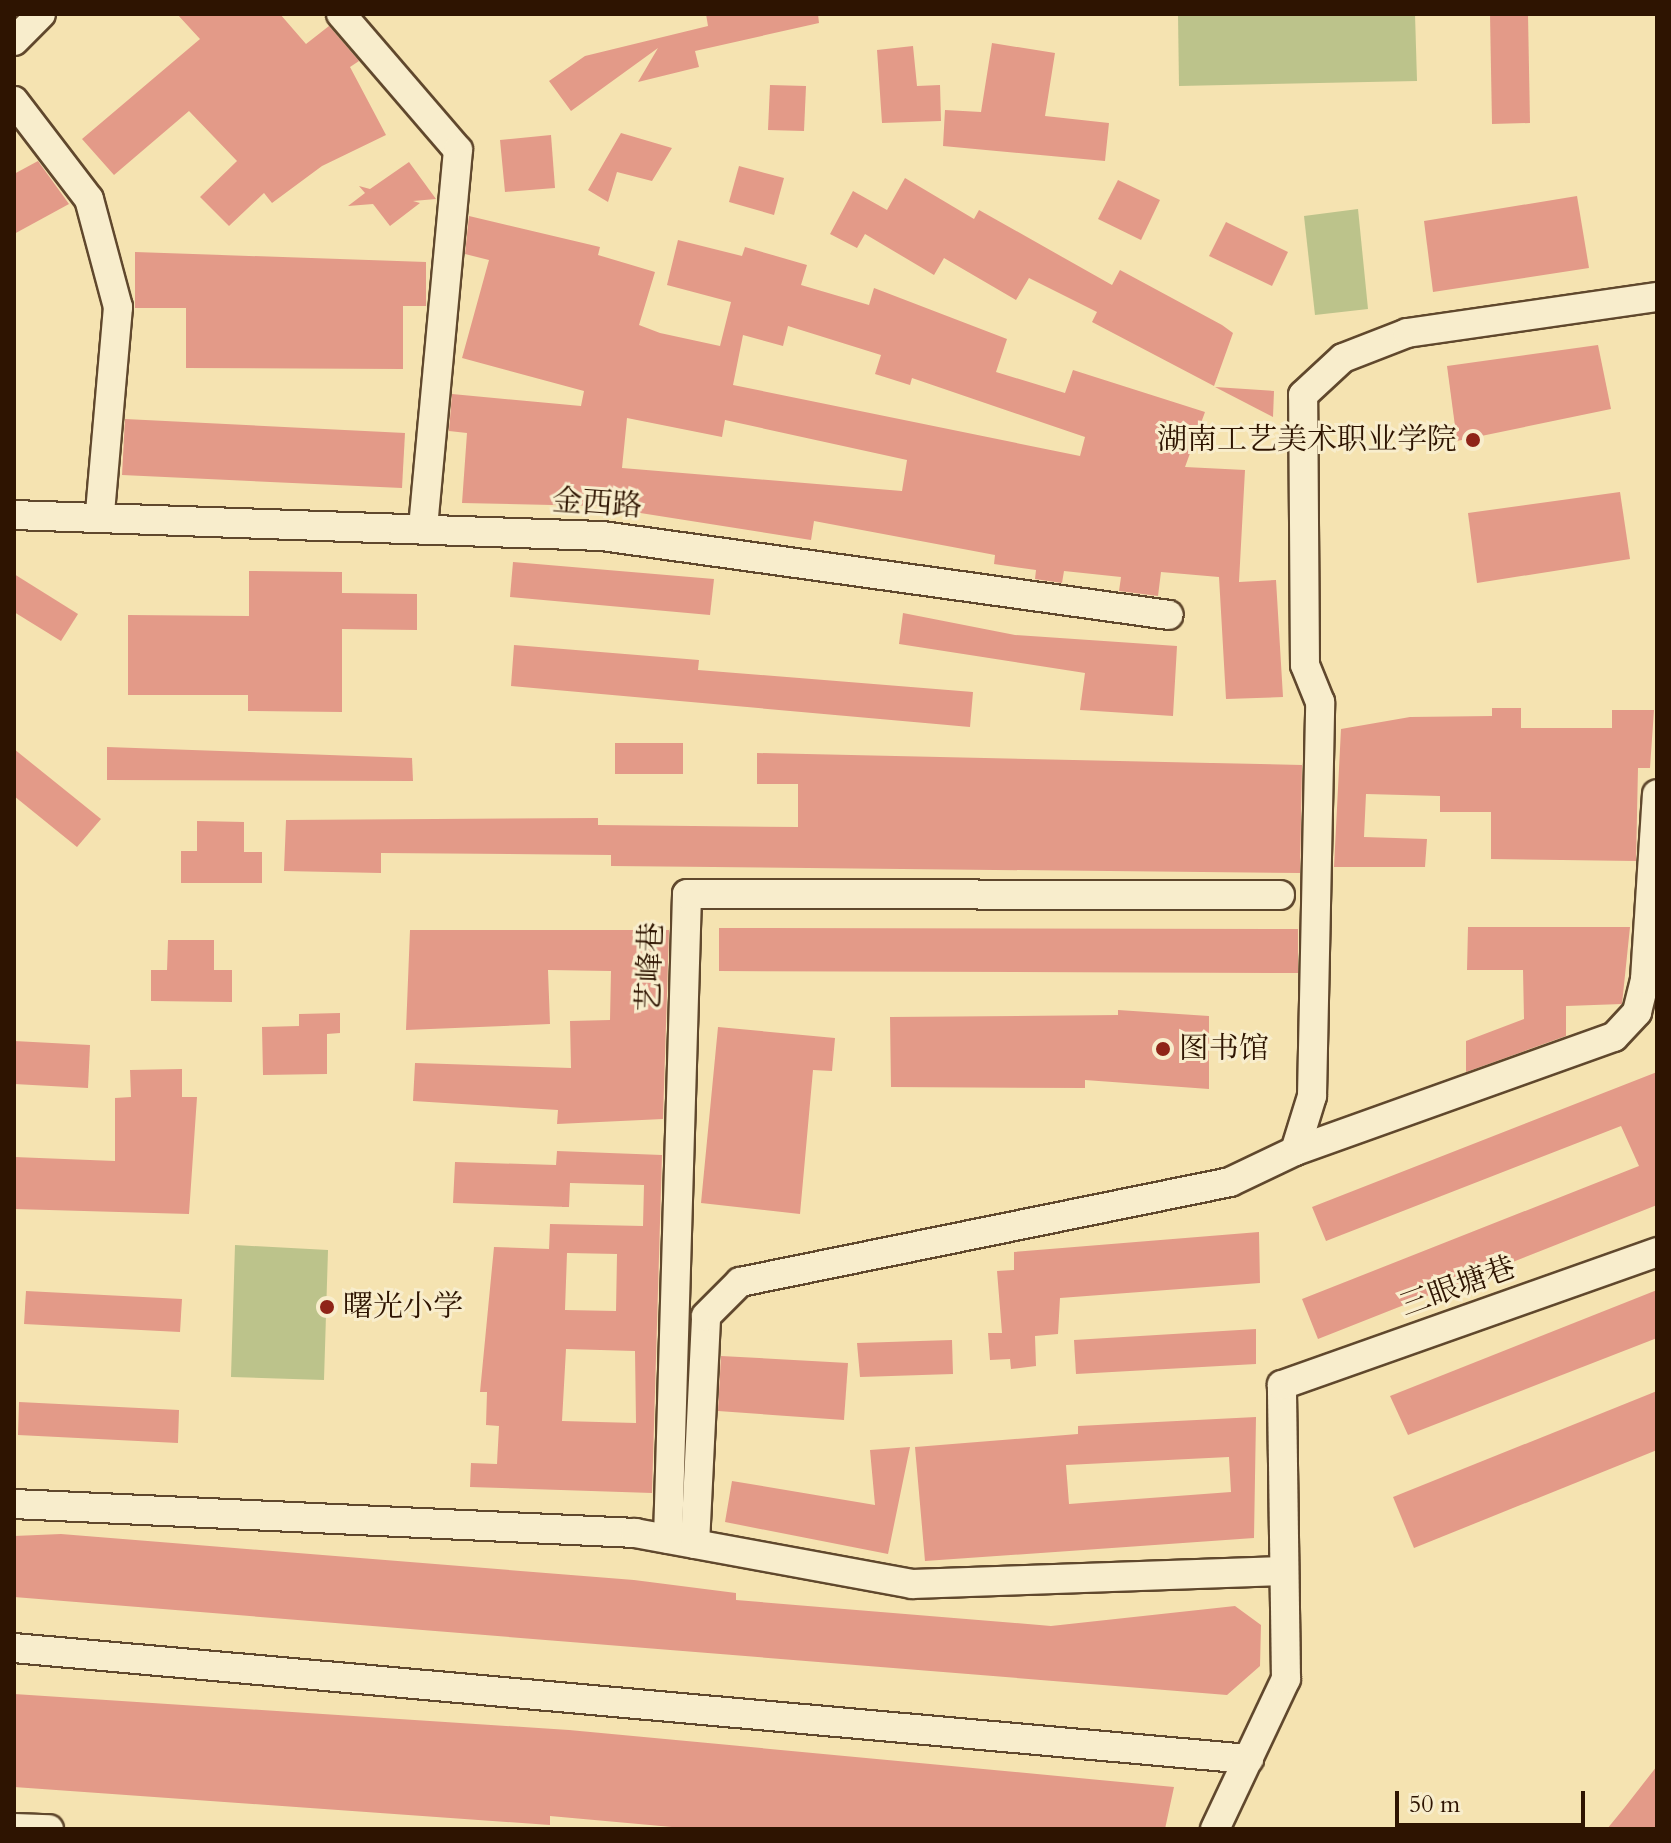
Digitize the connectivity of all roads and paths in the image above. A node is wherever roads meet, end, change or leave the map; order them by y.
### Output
1 (41, 14) edge
2 (341, 14) edge
3 (14, 41) edge
4 (14, 101) edge
5 (1657, 297) edge
6 (100, 514) junction
7 (14, 515) edge
8 (423, 528) junction
9 (1169, 615) dead end
10 (1657, 794) edge
11 (1280, 895) dead end
12 (1295, 1151) junction
13 (1657, 1252) edge
14 (14, 1504) edge
15 (682, 1541) junction
16 (1283, 1571) junction
17 (14, 1648) edge
18 (1249, 1759) junction
19 (14, 1828) edge
20 (49, 1829) edge
21 (1215, 1829) edge

1 - 3 street
2 - 8 street
4 - 6 street
5 - 12 street
6 - 7 street, 金西路
6 - 8 street, 金西路
8 - 9 street, 金西路
10 - 12 street
11 - 15 street, 艺峰巷
12 - 15 street
13 - 16 street, 三眼塘巷
14 - 15 street
15 - 16 street
16 - 18 street
17 - 18 street
18 - 21 street
19 - 20 street

